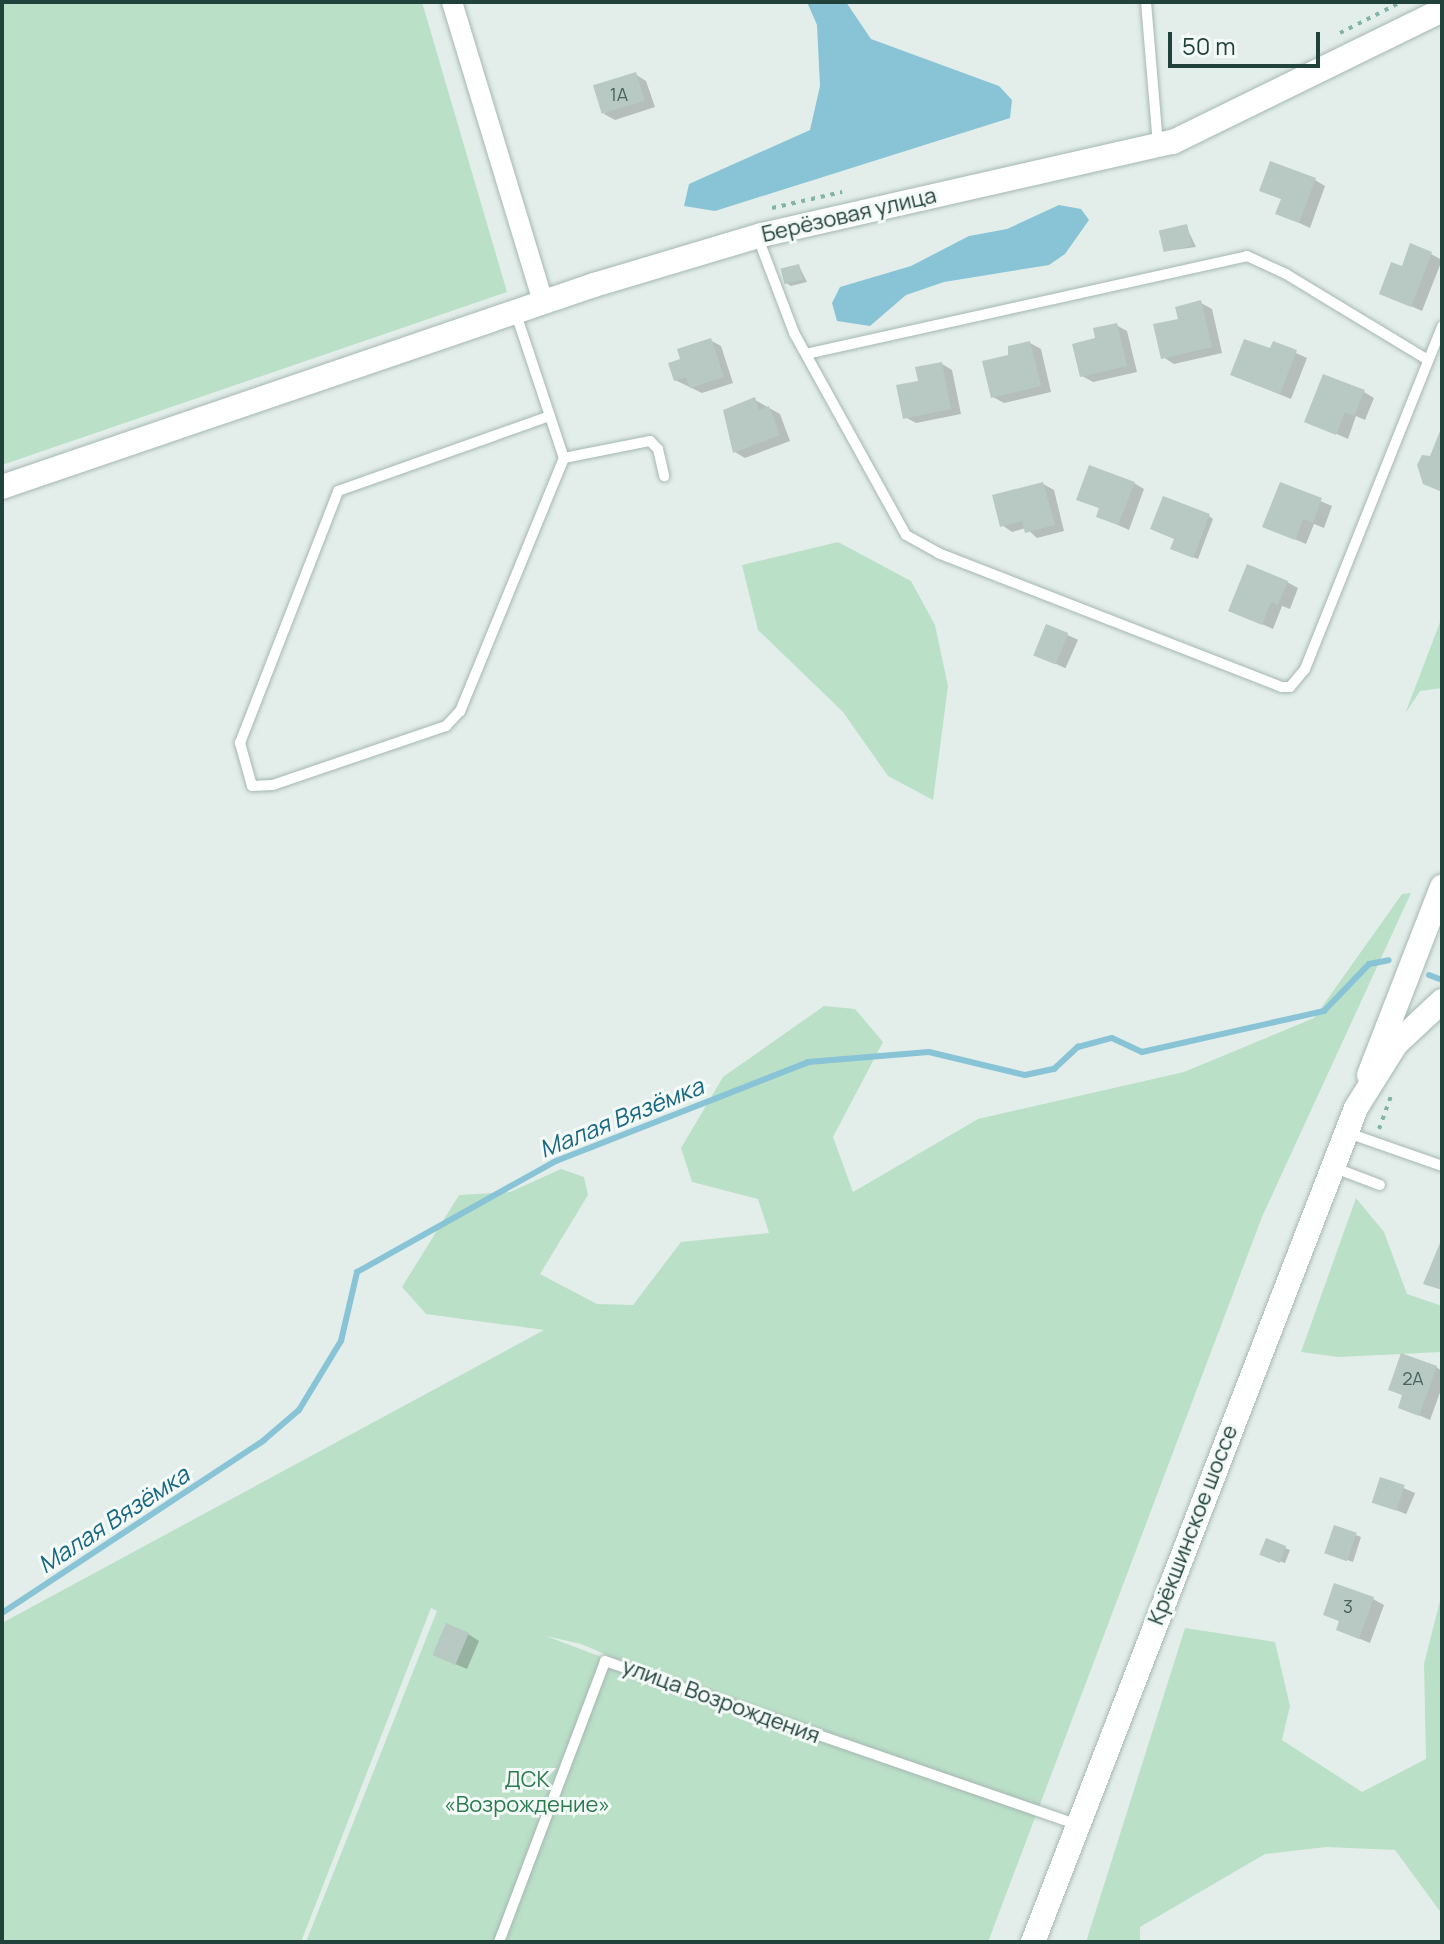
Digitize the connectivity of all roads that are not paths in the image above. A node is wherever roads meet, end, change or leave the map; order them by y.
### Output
1 (452, 2) edge
2 (1146, 2) edge
3 (1442, 10) edge
4 (1158, 146) junction
5 (757, 225) junction
6 (543, 302) junction
7 (515, 312) junction
8 (1442, 326) edge
9 (806, 354) junction
10 (1428, 360) junction
11 (550, 416) junction
12 (564, 458) junction
13 (664, 476) dead end
14 (2, 487) edge
15 (1442, 887) edge
16 (1442, 1001) edge
17 (1356, 1108) junction
18 (1346, 1133) junction
19 (1442, 1166) edge
20 (1333, 1167) junction
21 (1380, 1185) dead end
22 (1077, 1824) junction
23 (499, 1942) edge
24 (1033, 1942) edge

1 - 6 street
2 - 4 lane
3 - 4 street, Берёзовая улица
4 - 5 street, Берёзовая улица
5 - 6 street, Берёзовая улица
5 - 9 lane
6 - 7 street, Берёзовая улица
7 - 11 lane
7 - 14 street, Берёзовая улица
8 - 10 lane
9 - 10 lane
9 - 10 lane
11 - 12 lane
11 - 12 lane
12 - 13 lane
15 - 17 street
16 - 17 street
17 - 18 street, Крёкшинское шоссе
18 - 19 lane
18 - 20 street, Крёкшинское шоссе
20 - 21 lane
20 - 22 street, Крёкшинское шоссе
22 - 23 lane, улица Возрождения
22 - 24 street, Крёкшинское шоссе

